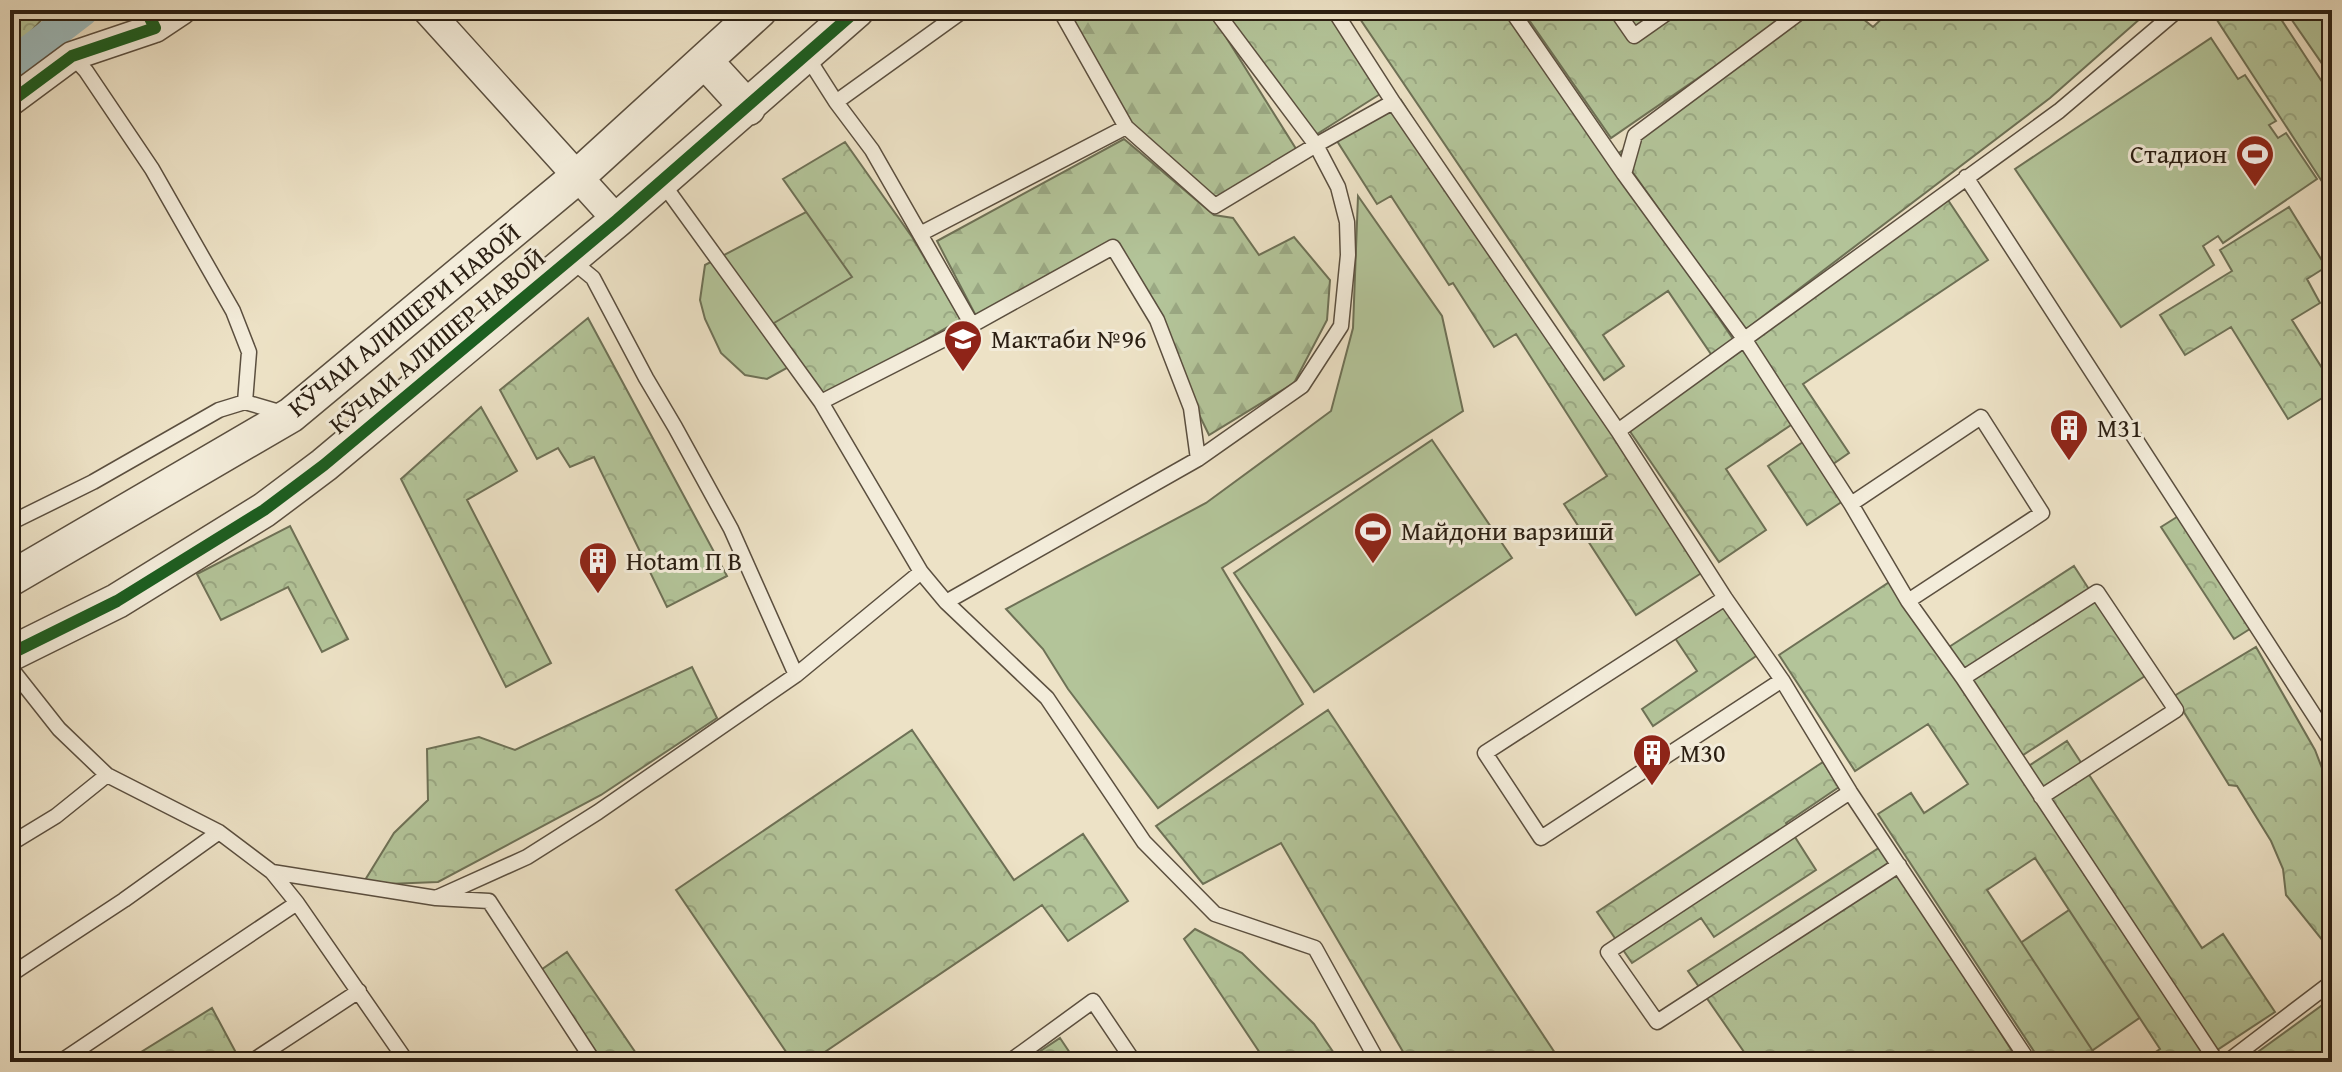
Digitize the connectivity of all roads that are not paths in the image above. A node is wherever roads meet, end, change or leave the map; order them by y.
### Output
1 (182, 10) edge
2 (427, 10) edge
3 (760, 10) edge
4 (857, 10) edge
5 (964, 10) edge
6 (1060, 10) edge
7 (1215, 10) edge
8 (1334, 10) edge
9 (1511, 10) edge
10 (1616, 10) edge
11 (1671, 10) edge
12 (1803, 10) edge
13 (2178, 10) edge
14 (150, 19) edge
15 (806, 55) junction
16 (72, 56) junction
17 (705, 61) junction
18 (10, 102) edge
19 (836, 102) junction
20 (1393, 102) junction
21 (748, 108) junction
22 (1126, 127) junction
23 (1316, 145) junction
24 (1624, 174) junction
25 (577, 177) junction
26 (1966, 177) junction
27 (661, 180) junction
28 (617, 220) junction
29 (920, 234) junction
30 (569, 258) junction
31 (972, 325) junction
32 (1745, 340) junction
33 (245, 402) junction
34 (821, 402) junction
35 (291, 415) junction
36 (1618, 431) junction
37 (1198, 459) junction
38 (1851, 504) junction
39 (10, 523) edge
40 (921, 572) junction
41 (10, 579) edge
42 (1725, 598) junction
43 (1908, 601) junction
44 (946, 602) junction
45 (10, 654) edge
46 (10, 667) edge
47 (796, 675) junction
48 (1963, 678) junction
49 (1782, 680) junction
50 (2331, 737) edge
51 (107, 775) junction
52 (1850, 792) junction
53 (2041, 797) junction
54 (219, 832) junction
55 (10, 844) edge
56 (1899, 865) junction
57 (272, 872) junction
58 (436, 898) junction
59 (297, 903) junction
60 (10, 975) edge
61 (2332, 982) edge
62 (359, 991) junction
63 (2227, 1061) edge
64 (60, 1062) edge
65 (251, 1062) edge
66 (407, 1062) edge
67 (594, 1062) edge
68 (1009, 1062) edge
69 (1134, 1062) edge
70 (1378, 1062) edge
71 (2029, 1062) edge

1 - 14 street
2 - 25 street
3 - 17 street, КӮЧАИ АЛИШЕРИ НАВОӢ
4 - 15 street, КӮЧАИ АЛИШЕР НАВОӢ
5 - 19 lane
6 - 22 lane
7 - 23 lane
8 - 20 lane
9 - 24 lane
10 - 11 lane
12 - 24 lane
13 - 26 lane
14 - 16 street
15 - 19 lane
15 - 21 street, КӮЧАИ АЛИШЕР НАВОӢ
16 - 18 street
16 - 33 lane
17 - 21 street
17 - 25 street, КӮЧАИ АЛИШЕРИ НАВОӢ
19 - 29 lane
20 - 23 lane
20 - 36 lane
21 - 27 street, КӮЧАИ АЛИШЕР НАВОӢ
22 - 23 lane
22 - 29 lane
23 - 37 lane
24 - 32 lane
25 - 28 street
25 - 35 street, КӮЧАИ АЛИШЕРИ НАВОӢ
26 - 32 lane
26 - 50 lane
27 - 28 street, КӮЧАИ АЛИШЕР НАВОӢ
27 - 34 lane
28 - 30 street, КӮЧАИ АЛИШЕР НАВОӢ
29 - 31 lane
30 - 45 street, КӮЧАИ АЛИШЕР НАВОӢ
30 - 47 lane
31 - 34 lane
31 - 37 lane
32 - 36 lane
32 - 38 lane
33 - 35 lane
33 - 39 lane
34 - 40 lane
35 - 41 street, КӮЧАИ АЛИШЕРИ НАВОӢ
36 - 42 lane
37 - 44 lane
38 - 43 lane
38 - 43 lane
40 - 44 lane
40 - 47 lane
42 - 49 lane
42 - 49 lane
43 - 48 lane
44 - 70 lane
46 - 51 lane
47 - 58 lane
48 - 53 lane
48 - 53 lane
49 - 52 lane
51 - 54 lane
51 - 55 lane
52 - 56 lane
52 - 56 lane
53 - 63 lane
54 - 57 lane
54 - 60 lane
56 - 71 lane
57 - 58 lane
57 - 59 lane
58 - 67 lane
59 - 62 lane
59 - 64 lane
61 - 63 lane
62 - 65 lane
62 - 66 lane
68 - 69 lane

